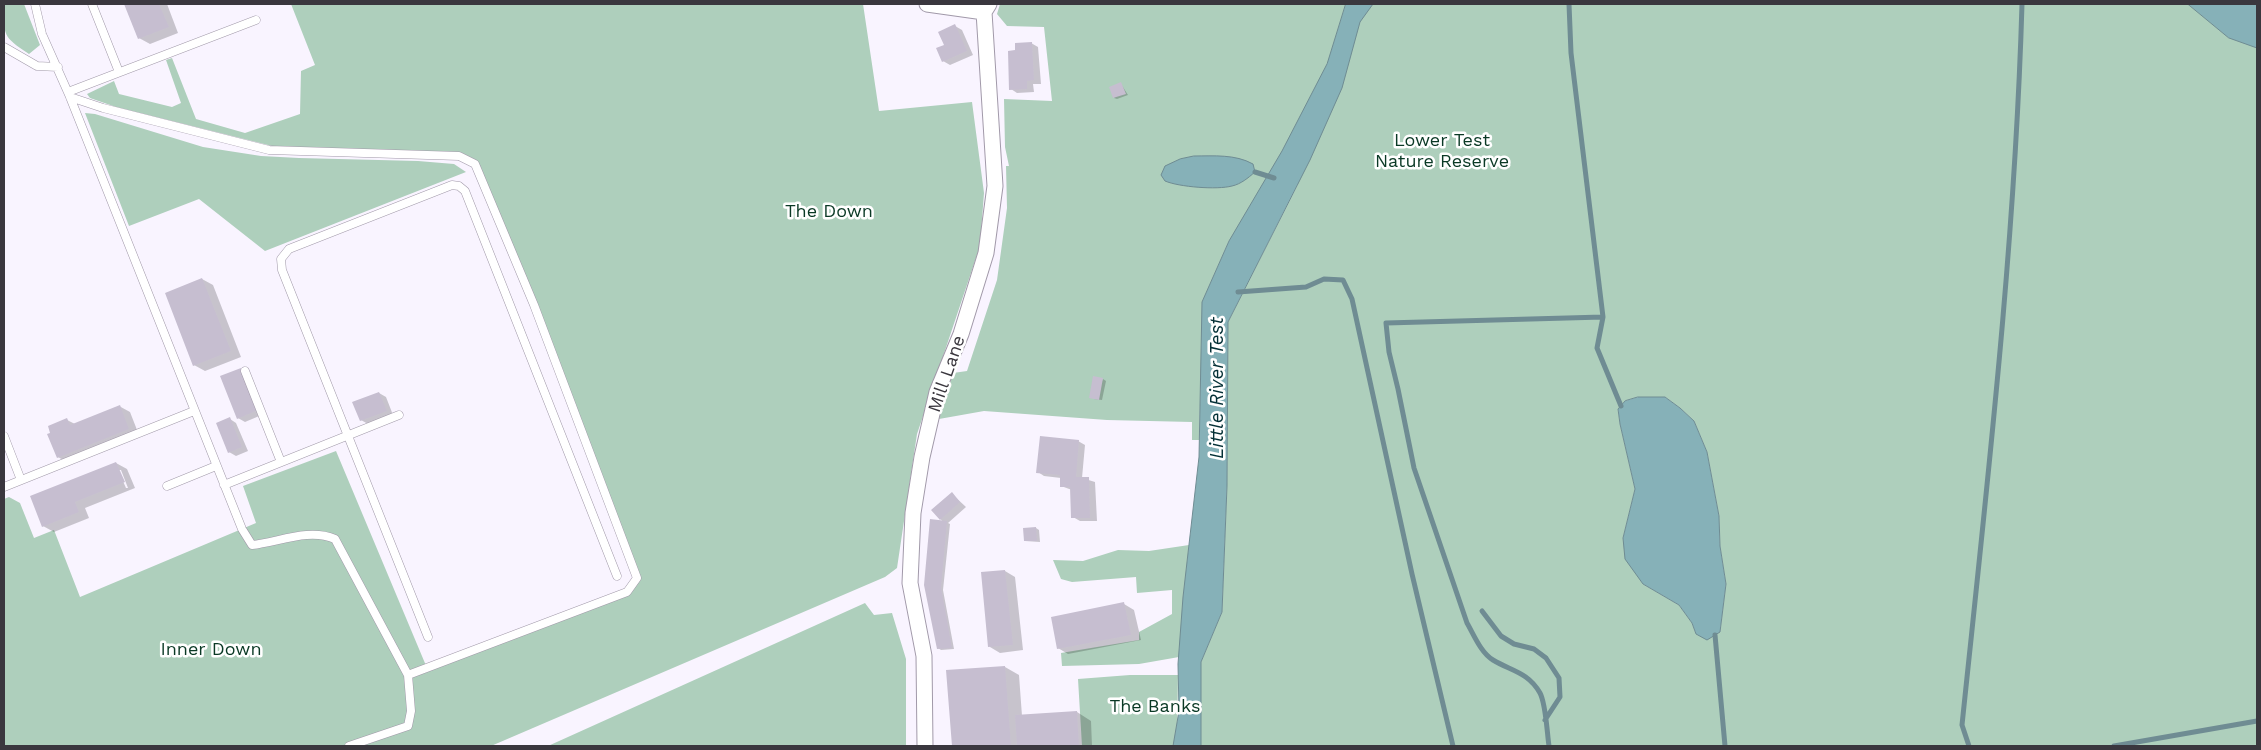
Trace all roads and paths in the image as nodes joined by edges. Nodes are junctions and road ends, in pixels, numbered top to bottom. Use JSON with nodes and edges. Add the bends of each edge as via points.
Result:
{"nodes":[{"id":1,"x":35,"y":4,"type":"edge"},
{"id":2,"x":92,"y":4,"type":"edge"},
{"id":3,"x":927,"y":4,"type":"edge"},
{"id":4,"x":987,"y":8,"type":"edge"},
{"id":5,"x":256,"y":20,"type":"dead end"},
{"id":6,"x":4,"y":47,"type":"edge"},
{"id":7,"x":58,"y":67,"type":"junction"},
{"id":8,"x":119,"y":72,"type":"junction"},
{"id":9,"x":69,"y":94,"type":"junction"},
{"id":10,"x":245,"y":371,"type":"dead end"},
{"id":11,"x":194,"y":411,"type":"junction"},
{"id":12,"x":399,"y":416,"type":"dead end"},
{"id":13,"x":4,"y":436,"type":"edge"},
{"id":14,"x":347,"y":436,"type":"junction"},
{"id":15,"x":282,"y":462,"type":"junction"},
{"id":16,"x":216,"y":466,"type":"junction"},
{"id":17,"x":21,"y":480,"type":"junction"},
{"id":18,"x":224,"y":485,"type":"junction"},
{"id":19,"x":167,"y":486,"type":"dead end"},
{"id":20,"x":4,"y":487,"type":"edge"},
{"id":21,"x":617,"y":576,"type":"dead end"},
{"id":22,"x":428,"y":637,"type":"dead end"},
{"id":23,"x":408,"y":675,"type":"junction"},
{"id":24,"x":349,"y":746,"type":"edge"},
{"id":25,"x":925,"y":746,"type":"edge"}],
"edges":[{"from":1,"to":7,"type":"lane","via":[[42,34]]},
{"from":2,"to":8,"type":"lane"},
{"from":3,"to":4,"type":"street"},
{"from":4,"to":25,"type":"street","name":"Mill Lane","via":[[995,186],[989,234],[960,334],[937,392],[913,514],[910,583],[924,656]]},
{"from":5,"to":8,"type":"lane"},
{"from":6,"to":7,"type":"lane","via":[[37,66]]},
{"from":7,"to":9,"type":"lane"},
{"from":8,"to":9,"type":"lane"},
{"from":9,"to":11,"type":"lane"},
{"from":9,"to":23,"type":"lane","via":[[102,108],[269,150],[459,156],[475,164],[534,306],[637,578],[627,592]]},
{"from":10,"to":15,"type":"lane"},
{"from":11,"to":16,"type":"lane"},
{"from":11,"to":17,"type":"lane"},
{"from":12,"to":14,"type":"lane"},
{"from":13,"to":17,"type":"lane"},
{"from":14,"to":15,"type":"lane"},
{"from":14,"to":21,"type":"lane","via":[[282,270],[281,259],[288,250],[452,185],[459,186],[465,191]]},
{"from":14,"to":22,"type":"lane"},
{"from":15,"to":18,"type":"lane"},
{"from":16,"to":18,"type":"lane"},
{"from":16,"to":19,"type":"lane"},
{"from":17,"to":20,"type":"lane"},
{"from":18,"to":23,"type":"lane","via":[[252,545],[286,537],[324,534],[335,539]]},
{"from":23,"to":24,"type":"lane","via":[[411,712],[408,726]]}]}
